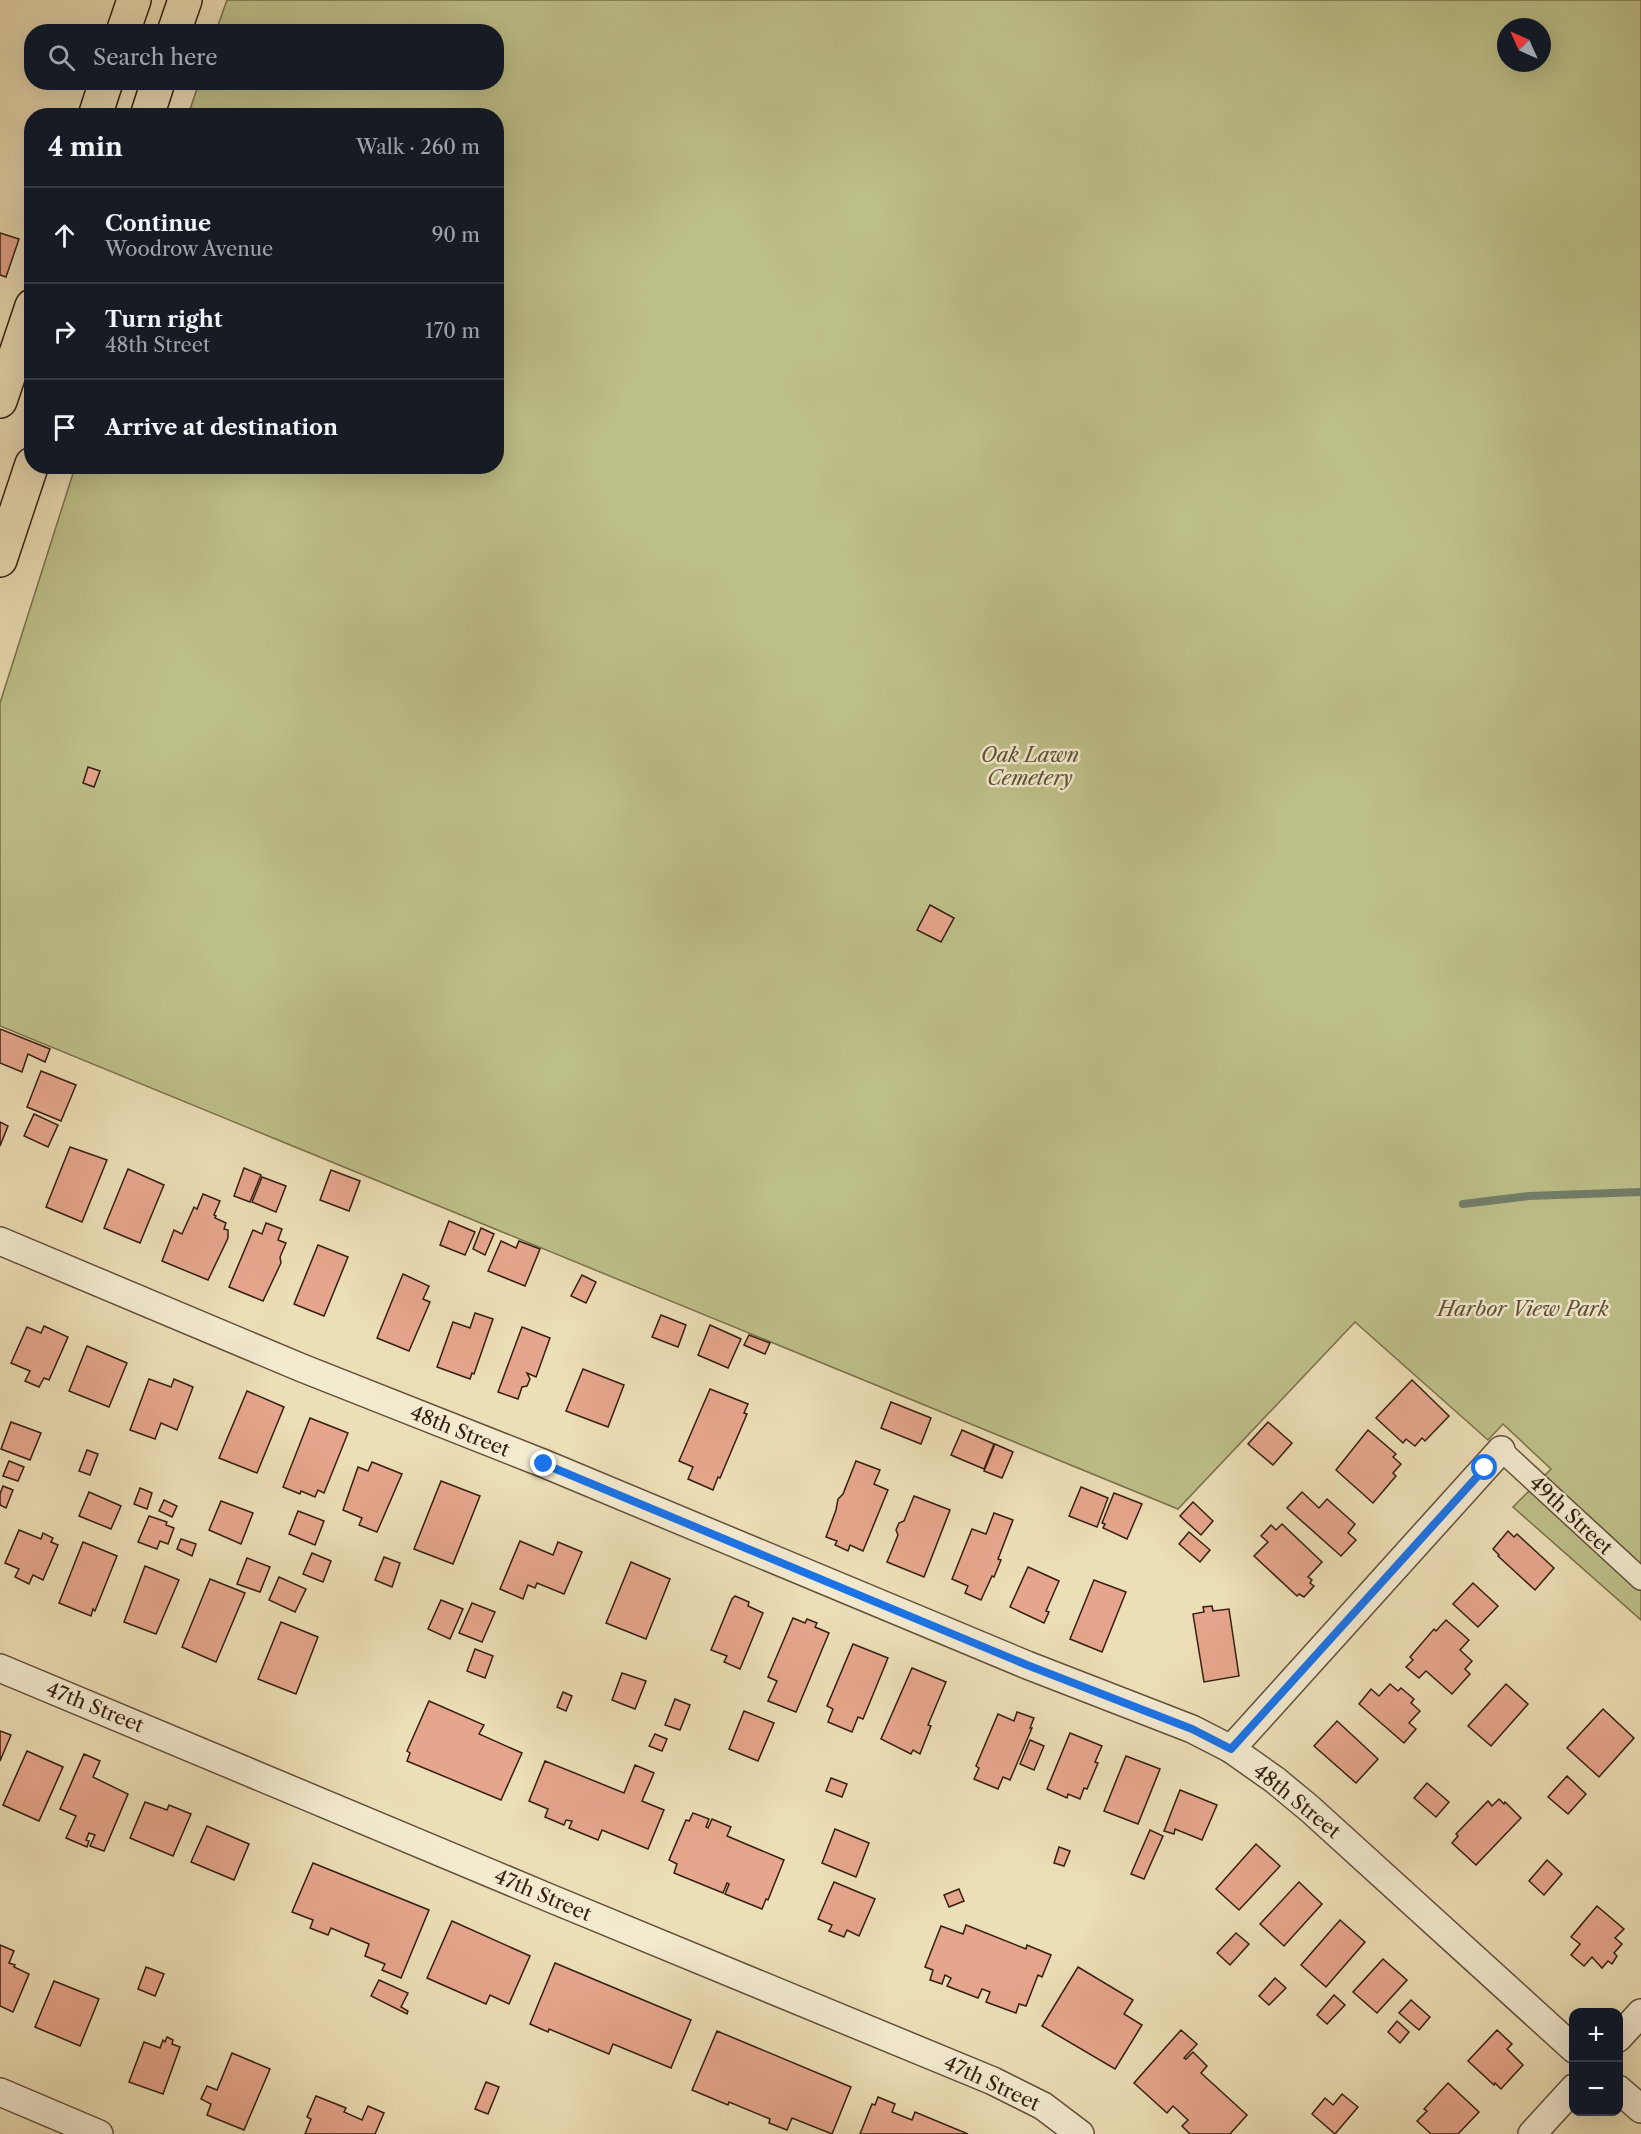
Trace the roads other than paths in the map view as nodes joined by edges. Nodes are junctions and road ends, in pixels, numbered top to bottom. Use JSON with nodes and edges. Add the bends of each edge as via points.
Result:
{"nodes":[{"id":1,"x":134,"y":0,"type":"edge"},
{"id":2,"x":185,"y":0,"type":"edge"},
{"id":3,"x":126,"y":24,"type":"edge"},
{"id":4,"x":177,"y":24,"type":"edge"},
{"id":5,"x":103,"y":90,"type":"edge"},
{"id":6,"x":155,"y":90,"type":"edge"},
{"id":7,"x":98,"y":108,"type":"edge"},
{"id":8,"x":150,"y":108,"type":"edge"},
{"id":9,"x":24,"y":330,"type":"edge"},
{"id":10,"x":0,"y":401,"type":"edge"},
{"id":11,"x":29,"y":474,"type":"edge"},
{"id":12,"x":0,"y":560,"type":"edge"},
{"id":13,"x":0,"y":1241,"type":"edge"},
{"id":14,"x":1501,"y":1450,"type":"joint"},
{"id":15,"x":1641,"y":1579,"type":"edge"},
{"id":16,"x":0,"y":1668,"type":"edge"},
{"id":17,"x":1231,"y":1749,"type":"junction"},
{"id":18,"x":1641,"y":2013,"type":"edge"},
{"id":19,"x":1623,"y":2033,"type":"edge"},
{"id":20,"x":1569,"y":2044,"type":"edge"},
{"id":21,"x":0,"y":2092,"type":"edge"},
{"id":22,"x":1569,"y":2093,"type":"edge"},
{"id":23,"x":1623,"y":2093,"type":"edge"},
{"id":24,"x":1641,"y":2109,"type":"edge"},
{"id":25,"x":99,"y":2134,"type":"edge"},
{"id":26,"x":1080,"y":2134,"type":"edge"},
{"id":27,"x":1532,"y":2134,"type":"edge"}],
"edges":[{"from":1,"to":3,"type":"main road"},
{"from":2,"to":4,"type":"main road"},
{"from":5,"to":7,"type":"main road"},
{"from":6,"to":8,"type":"main road"},
{"from":9,"to":10,"type":"main road"},
{"from":11,"to":12,"type":"main road"},
{"from":13,"to":17,"type":"street","name":"48th Street","via":[[1027,1665],[1192,1729]]},
{"from":14,"to":15,"type":"street","name":"49th Street"},
{"from":14,"to":17,"type":"street"},
{"from":16,"to":26,"type":"street","name":"47th Street","via":[[973,2072],[1043,2106]]},
{"from":17,"to":20,"type":"street","name":"48th Street","via":[[1310,1809]]},
{"from":18,"to":19,"type":"street"},
{"from":21,"to":25,"type":"street"},
{"from":22,"to":27,"type":"street"},
{"from":23,"to":24,"type":"street"}]}
